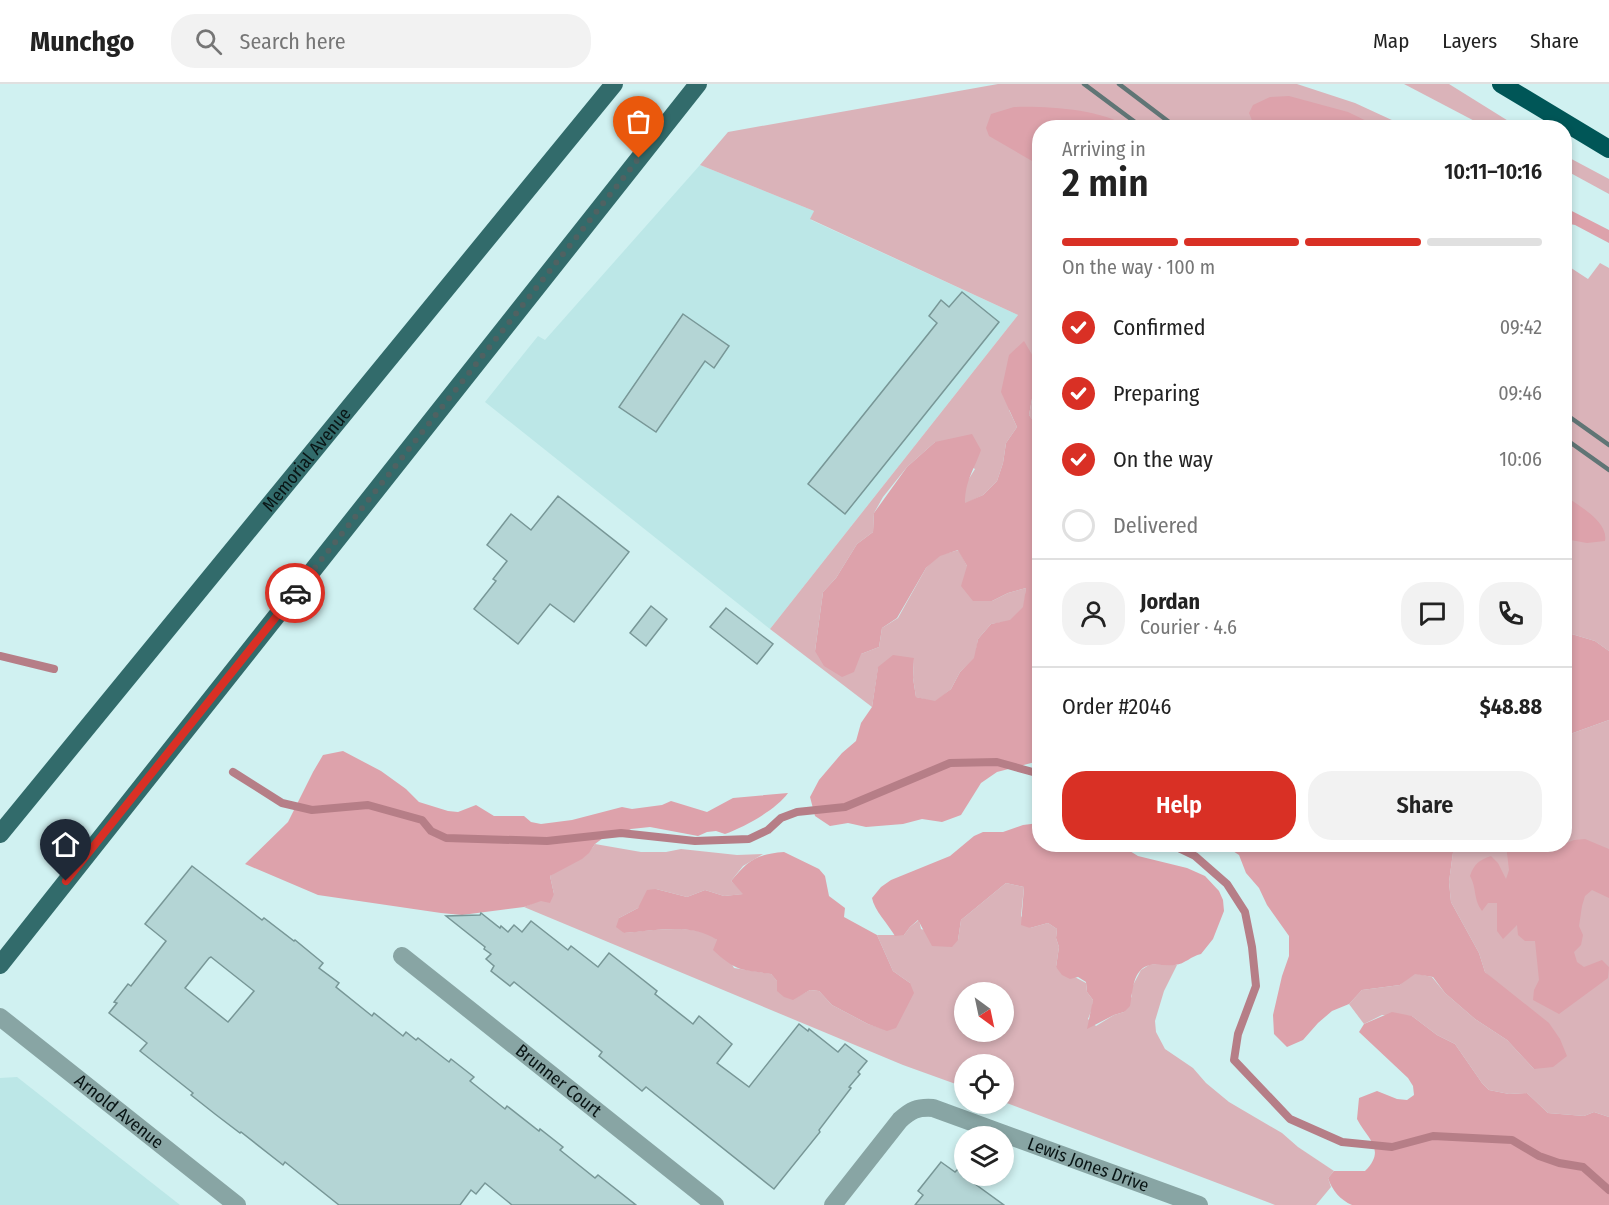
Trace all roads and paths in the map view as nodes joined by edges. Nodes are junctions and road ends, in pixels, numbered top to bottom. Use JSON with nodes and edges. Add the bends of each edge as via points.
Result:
{"nodes":[{"id":1,"x":614,"y":84,"type":"edge"},
{"id":2,"x":698,"y":84,"type":"edge"},
{"id":3,"x":1501,"y":84,"type":"edge"},
{"id":4,"x":1561,"y":120,"type":"edge"},
{"id":5,"x":1572,"y":127,"type":"edge"},
{"id":6,"x":1609,"y":149,"type":"edge"},
{"id":7,"x":0,"y":834,"type":"edge"},
{"id":8,"x":402,"y":956,"type":"dead end"},
{"id":9,"x":0,"y":965,"type":"edge"},
{"id":10,"x":0,"y":1017,"type":"edge"},
{"id":11,"x":237,"y":1205,"type":"edge"},
{"id":12,"x":715,"y":1205,"type":"edge"},
{"id":13,"x":833,"y":1205,"type":"edge"},
{"id":14,"x":1199,"y":1205,"type":"edge"}],
"edges":[{"from":1,"to":7,"type":"main road","name":"Memorial Avenue"},
{"from":2,"to":9,"type":"main road"},
{"from":3,"to":4,"type":"highway"},
{"from":5,"to":6,"type":"highway"},
{"from":8,"to":12,"type":"street","name":"Brunner Court"},
{"from":10,"to":11,"type":"street","name":"Arnold Avenue"},
{"from":13,"to":14,"type":"street","name":"Lewis Jones Drive","via":[[900,1120],[911,1110],[923,1107]]}]}
